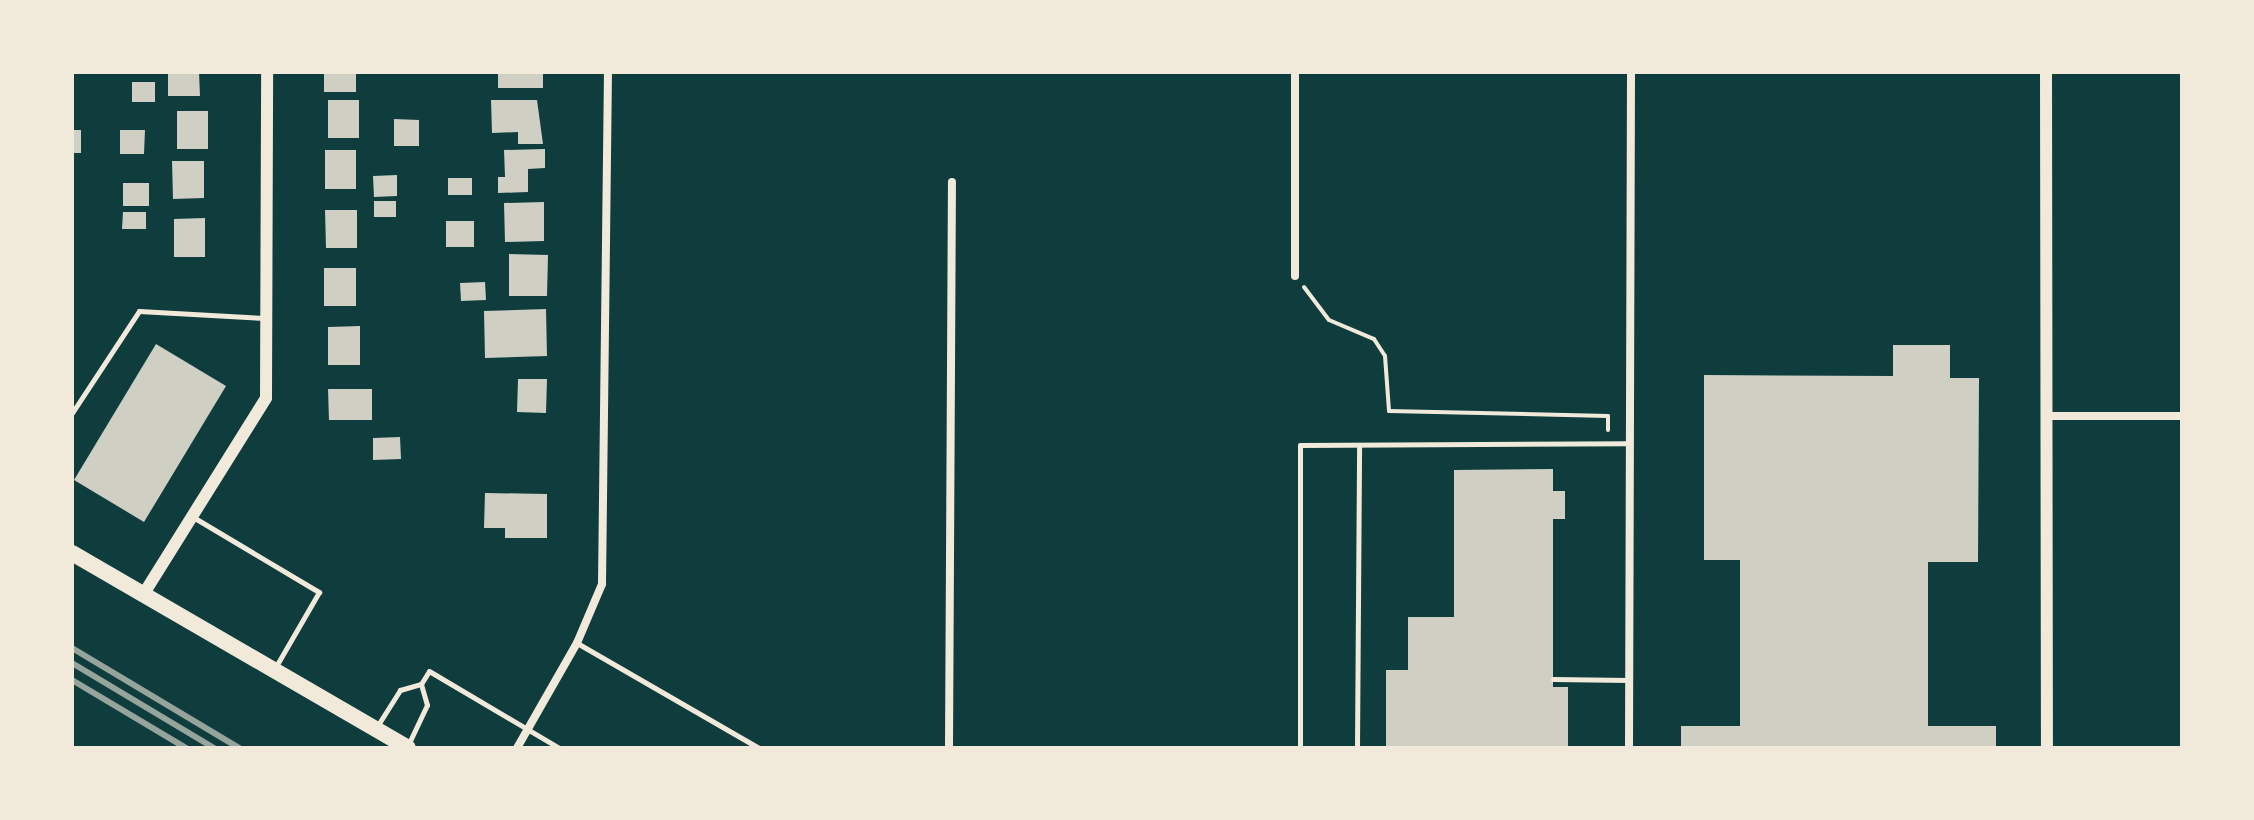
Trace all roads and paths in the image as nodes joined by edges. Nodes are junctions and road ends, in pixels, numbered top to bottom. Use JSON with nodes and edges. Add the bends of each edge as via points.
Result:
{"nodes":[{"id":1,"x":267,"y":72,"type":"edge"},
{"id":2,"x":608,"y":72,"type":"edge"},
{"id":3,"x":1295,"y":72,"type":"edge"},
{"id":4,"x":1631,"y":72,"type":"edge"},
{"id":5,"x":2046,"y":72,"type":"edge"},
{"id":6,"x":952,"y":182,"type":"dead end"},
{"id":7,"x":1295,"y":276,"type":"joint"},
{"id":8,"x":266,"y":318,"type":"junction"},
{"id":9,"x":72,"y":413,"type":"edge"},
{"id":10,"x":2047,"y":416,"type":"junction"},
{"id":11,"x":2182,"y":416,"type":"edge"},
{"id":12,"x":1608,"y":443,"type":"junction"},
{"id":13,"x":1629,"y":443,"type":"junction"},
{"id":14,"x":1359,"y":445,"type":"junction"},
{"id":15,"x":192,"y":517,"type":"junction"},
{"id":16,"x":72,"y":553,"type":"edge"},
{"id":17,"x":143,"y":595,"type":"junction"},
{"id":18,"x":577,"y":643,"type":"junction"},
{"id":19,"x":274,"y":671,"type":"junction"},
{"id":20,"x":1553,"y":679,"type":"dead end"},
{"id":21,"x":1629,"y":680,"type":"junction"},
{"id":22,"x":421,"y":684,"type":"junction"},
{"id":23,"x":376,"y":729,"type":"junction"},
{"id":24,"x":528,"y":729,"type":"junction"},
{"id":25,"x":408,"y":748,"type":"edge"},
{"id":26,"x":517,"y":748,"type":"edge"},
{"id":27,"x":559,"y":748,"type":"edge"},
{"id":28,"x":759,"y":748,"type":"edge"},
{"id":29,"x":949,"y":748,"type":"edge"},
{"id":30,"x":1300,"y":748,"type":"edge"},
{"id":31,"x":1357,"y":748,"type":"edge"},
{"id":32,"x":1629,"y":748,"type":"edge"},
{"id":33,"x":2047,"y":748,"type":"edge"}],
"edges":[{"from":1,"to":8,"type":"street"},
{"from":2,"to":18,"type":"street","via":[[602,584]]},
{"from":3,"to":7,"type":"street"},
{"from":4,"to":13,"type":"street"},
{"from":5,"to":10,"type":"street"},
{"from":6,"to":29,"type":"street"},
{"from":7,"to":12,"type":"path","via":[[1329,320],[1374,339],[1390,376],[1389,411],[1608,416]]},
{"from":8,"to":9,"type":"lane","via":[[139,311]]},
{"from":8,"to":15,"type":"street","via":[[266,398]]},
{"from":10,"to":11,"type":"street"},
{"from":10,"to":33,"type":"street"},
{"from":12,"to":13,"type":"lane"},
{"from":12,"to":14,"type":"lane"},
{"from":13,"to":21,"type":"street"},
{"from":14,"to":30,"type":"lane","via":[[1300,445]]},
{"from":14,"to":31,"type":"lane"},
{"from":15,"to":17,"type":"street"},
{"from":15,"to":19,"type":"lane","via":[[319,592]]},
{"from":16,"to":17,"type":"main road"},
{"from":17,"to":19,"type":"main road"},
{"from":18,"to":24,"type":"street"},
{"from":18,"to":28,"type":"lane"},
{"from":19,"to":23,"type":"main road"},
{"from":20,"to":21,"type":"lane"},
{"from":21,"to":32,"type":"street"},
{"from":22,"to":23,"type":"lane","via":[[400,690]]},
{"from":22,"to":24,"type":"lane","via":[[429,671]]},
{"from":22,"to":25,"type":"lane","via":[[427,705]]},
{"from":23,"to":25,"type":"main road"},
{"from":24,"to":26,"type":"street"},
{"from":24,"to":27,"type":"lane"}]}
